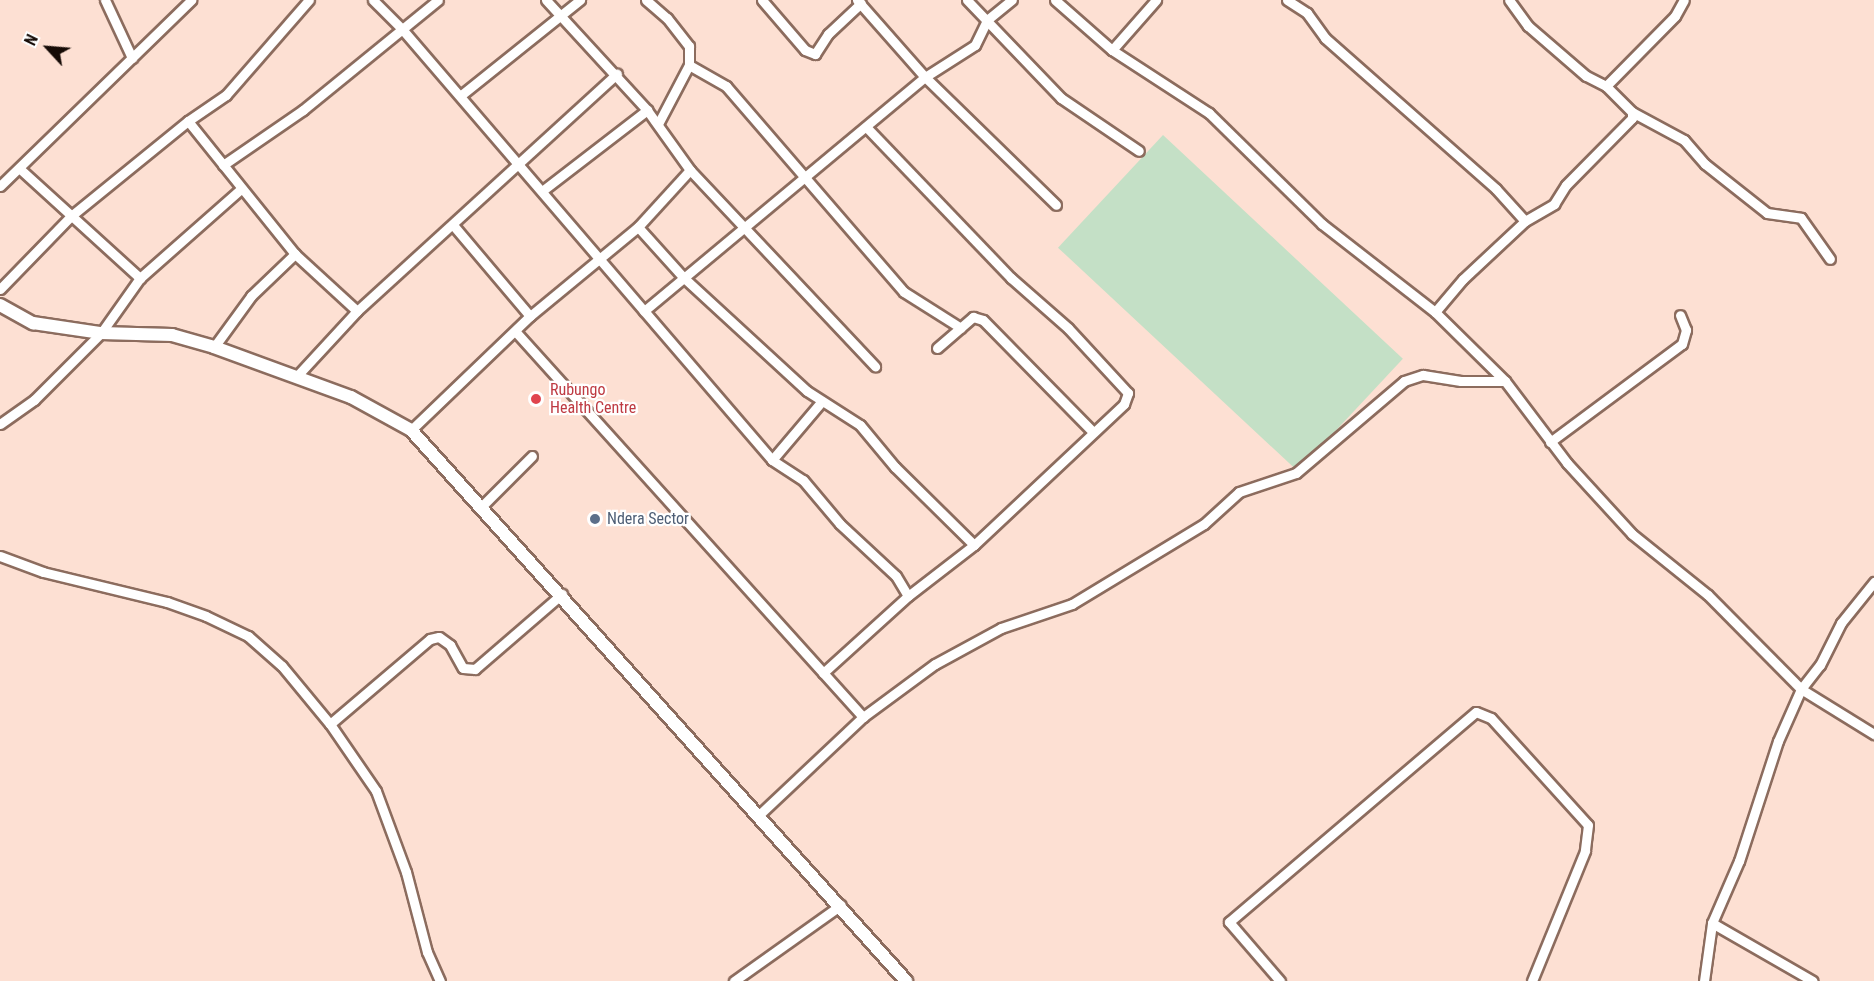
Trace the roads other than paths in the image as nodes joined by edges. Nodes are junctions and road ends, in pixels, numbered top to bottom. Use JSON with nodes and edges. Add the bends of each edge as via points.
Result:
{"nodes":[{"id":1,"x":105,"y":0,"type":"edge"},
{"id":2,"x":309,"y":0,"type":"edge"},
{"id":3,"x":372,"y":0,"type":"edge"},
{"id":4,"x":438,"y":0,"type":"edge"},
{"id":5,"x":546,"y":0,"type":"edge"},
{"id":6,"x":580,"y":0,"type":"edge"},
{"id":7,"x":646,"y":0,"type":"edge"},
{"id":8,"x":762,"y":0,"type":"edge"},
{"id":9,"x":967,"y":0,"type":"edge"},
{"id":10,"x":1012,"y":0,"type":"edge"},
{"id":11,"x":1055,"y":0,"type":"edge"},
{"id":12,"x":1155,"y":0,"type":"edge"},
{"id":13,"x":1287,"y":0,"type":"edge"},
{"id":14,"x":1509,"y":0,"type":"edge"},
{"id":15,"x":1684,"y":0,"type":"edge"},
{"id":16,"x":188,"y":1,"type":"edge"},
{"id":17,"x":859,"y":2,"type":"edge"},
{"id":18,"x":562,"y":17,"type":"junction"},
{"id":19,"x":987,"y":20,"type":"junction"},
{"id":20,"x":402,"y":29,"type":"junction"},
{"id":21,"x":1112,"y":50,"type":"junction"},
{"id":22,"x":132,"y":58,"type":"junction"},
{"id":23,"x":689,"y":65,"type":"junction"},
{"id":24,"x":617,"y":74,"type":"junction"},
{"id":25,"x":925,"y":77,"type":"junction"},
{"id":26,"x":1606,"y":86,"type":"junction"},
{"id":27,"x":460,"y":96,"type":"junction"},
{"id":28,"x":647,"y":110,"type":"junction"},
{"id":29,"x":1632,"y":112,"type":"junction"},
{"id":30,"x":188,"y":121,"type":"junction"},
{"id":31,"x":658,"y":124,"type":"junction"},
{"id":32,"x":866,"y":127,"type":"junction"},
{"id":33,"x":1139,"y":151,"type":"dead end"},
{"id":34,"x":518,"y":164,"type":"junction"},
{"id":35,"x":223,"y":165,"type":"junction"},
{"id":36,"x":19,"y":168,"type":"junction"},
{"id":37,"x":690,"y":170,"type":"junction"},
{"id":38,"x":806,"y":176,"type":"junction"},
{"id":39,"x":0,"y":186,"type":"edge"},
{"id":40,"x":241,"y":189,"type":"junction"},
{"id":41,"x":542,"y":191,"type":"junction"},
{"id":42,"x":1056,"y":205,"type":"dead end"},
{"id":43,"x":71,"y":216,"type":"junction"},
{"id":44,"x":1525,"y":221,"type":"junction"},
{"id":45,"x":453,"y":225,"type":"junction"},
{"id":46,"x":638,"y":227,"type":"junction"},
{"id":47,"x":744,"y":227,"type":"junction"},
{"id":48,"x":295,"y":254,"type":"junction"},
{"id":49,"x":600,"y":259,"type":"junction"},
{"id":50,"x":1830,"y":259,"type":"dead end"},
{"id":51,"x":683,"y":277,"type":"junction"},
{"id":52,"x":140,"y":278,"type":"junction"},
{"id":53,"x":0,"y":289,"type":"edge"},
{"id":54,"x":0,"y":305,"type":"edge"},
{"id":55,"x":357,"y":311,"type":"junction"},
{"id":56,"x":644,"y":311,"type":"junction"},
{"id":57,"x":1434,"y":312,"type":"junction"},
{"id":58,"x":1680,"y":315,"type":"dead end"},
{"id":59,"x":530,"y":316,"type":"junction"},
{"id":60,"x":961,"y":328,"type":"junction"},
{"id":61,"x":515,"y":331,"type":"junction"},
{"id":62,"x":101,"y":333,"type":"junction"},
{"id":63,"x":214,"y":347,"type":"junction"},
{"id":64,"x":937,"y":348,"type":"dead end"},
{"id":65,"x":875,"y":366,"type":"dead end"},
{"id":66,"x":296,"y":377,"type":"junction"},
{"id":67,"x":1505,"y":381,"type":"junction"},
{"id":68,"x":822,"y":401,"type":"junction"},
{"id":69,"x":0,"y":424,"type":"edge"},
{"id":70,"x":411,"y":430,"type":"junction"},
{"id":71,"x":1093,"y":432,"type":"junction"},
{"id":72,"x":1550,"y":442,"type":"junction"},
{"id":73,"x":532,"y":456,"type":"dead end"},
{"id":74,"x":772,"y":460,"type":"junction"},
{"id":75,"x":481,"y":507,"type":"junction"},
{"id":76,"x":974,"y":545,"type":"junction"},
{"id":77,"x":0,"y":555,"type":"edge"},
{"id":78,"x":1874,"y":582,"type":"edge"},
{"id":79,"x":562,"y":594,"type":"junction"},
{"id":80,"x":908,"y":596,"type":"junction"},
{"id":81,"x":823,"y":673,"type":"junction"},
{"id":82,"x":1801,"y":688,"type":"junction"},
{"id":83,"x":863,"y":717,"type":"junction"},
{"id":84,"x":330,"y":724,"type":"junction"},
{"id":85,"x":1874,"y":734,"type":"edge"},
{"id":86,"x":759,"y":815,"type":"junction"},
{"id":87,"x":841,"y":905,"type":"junction"},
{"id":88,"x":1712,"y":922,"type":"junction"},
{"id":89,"x":440,"y":981,"type":"edge"},
{"id":90,"x":734,"y":981,"type":"edge"},
{"id":91,"x":906,"y":981,"type":"edge"},
{"id":92,"x":1280,"y":981,"type":"edge"},
{"id":93,"x":1532,"y":981,"type":"edge"},
{"id":94,"x":1704,"y":981,"type":"edge"},
{"id":95,"x":1813,"y":981,"type":"edge"}],
"edges":[{"from":1,"to":22,"type":"street"},
{"from":2,"to":30,"type":"street","via":[[241,81]]},
{"from":3,"to":20,"type":"street"},
{"from":4,"to":20,"type":"street"},
{"from":5,"to":18,"type":"street"},
{"from":6,"to":18,"type":"street"},
{"from":7,"to":23,"type":"street","via":[[667,18],[689,46]]},
{"from":8,"to":17,"type":"street","via":[[805,50],[815,54]]},
{"from":9,"to":19,"type":"street"},
{"from":10,"to":19,"type":"street"},
{"from":11,"to":21,"type":"street"},
{"from":12,"to":21,"type":"street"},
{"from":13,"to":44,"type":"street","via":[[1307,14],[1325,38],[1496,189]]},
{"from":14,"to":26,"type":"street","via":[[1528,26],[1562,57]]},
{"from":15,"to":26,"type":"street","via":[[1675,16]]},
{"from":16,"to":22,"type":"street"},
{"from":17,"to":25,"type":"street"},
{"from":18,"to":24,"type":"street"},
{"from":18,"to":27,"type":"street","via":[[501,60]]},
{"from":19,"to":25,"type":"street","via":[[975,45]]},
{"from":19,"to":33,"type":"street","via":[[1061,98]]},
{"from":20,"to":27,"type":"street"},
{"from":20,"to":35,"type":"street","via":[[303,110]]},
{"from":21,"to":57,"type":"street","via":[[1209,113],[1322,224]]},
{"from":22,"to":36,"type":"street"},
{"from":23,"to":31,"type":"street"},
{"from":23,"to":38,"type":"street","via":[[726,86]]},
{"from":24,"to":28,"type":"street"},
{"from":24,"to":34,"type":"street"},
{"from":25,"to":32,"type":"street"},
{"from":25,"to":42,"type":"street"},
{"from":26,"to":29,"type":"street"},
{"from":27,"to":34,"type":"street"},
{"from":28,"to":31,"type":"street"},
{"from":28,"to":41,"type":"street"},
{"from":29,"to":44,"type":"street","via":[[1629,123],[1566,185],[1554,204]]},
{"from":29,"to":50,"type":"street","via":[[1684,140],[1705,164],[1767,213],[1801,218]]},
{"from":30,"to":35,"type":"street"},
{"from":30,"to":43,"type":"street"},
{"from":31,"to":37,"type":"street"},
{"from":32,"to":38,"type":"street"},
{"from":32,"to":71,"type":"street","via":[[1128,393],[1124,404]]},
{"from":34,"to":41,"type":"street"},
{"from":34,"to":45,"type":"street"},
{"from":35,"to":40,"type":"street"},
{"from":36,"to":39,"type":"street"},
{"from":36,"to":43,"type":"street"},
{"from":37,"to":46,"type":"street"},
{"from":37,"to":47,"type":"street"},
{"from":38,"to":47,"type":"street"},
{"from":38,"to":60,"type":"street","via":[[904,292]]},
{"from":40,"to":48,"type":"street"},
{"from":40,"to":52,"type":"street"},
{"from":41,"to":49,"type":"street"},
{"from":43,"to":52,"type":"street"},
{"from":43,"to":53,"type":"street"},
{"from":44,"to":57,"type":"street","via":[[1462,279]]},
{"from":45,"to":55,"type":"street"},
{"from":45,"to":59,"type":"street"},
{"from":46,"to":49,"type":"street"},
{"from":46,"to":51,"type":"street"},
{"from":47,"to":51,"type":"street"},
{"from":47,"to":65,"type":"street"},
{"from":48,"to":55,"type":"street"},
{"from":48,"to":63,"type":"street","via":[[251,296]]},
{"from":49,"to":56,"type":"street"},
{"from":49,"to":59,"type":"street"},
{"from":51,"to":56,"type":"street"},
{"from":51,"to":68,"type":"street"},
{"from":52,"to":62,"type":"street"},
{"from":54,"to":62,"type":"main road","via":[[25,321]]},
{"from":55,"to":66,"type":"street"},
{"from":56,"to":74,"type":"street"},
{"from":57,"to":67,"type":"street"},
{"from":58,"to":72,"type":"street","via":[[1686,330],[1683,344]]},
{"from":59,"to":61,"type":"street"},
{"from":60,"to":64,"type":"street"},
{"from":60,"to":71,"type":"street","via":[[973,317],[983,320]]},
{"from":61,"to":70,"type":"street"},
{"from":61,"to":81,"type":"street"},
{"from":62,"to":63,"type":"main road","via":[[172,335]]},
{"from":62,"to":69,"type":"street","via":[[34,400]]},
{"from":63,"to":66,"type":"main road"},
{"from":66,"to":70,"type":"main road","via":[[351,396]]},
{"from":67,"to":72,"type":"street"},
{"from":67,"to":83,"type":"street","via":[[1470,382],[1423,375],[1404,381],[1296,473],[1239,492],[1204,524],[1152,559],[1072,604],[991,633],[934,664]]},
{"from":68,"to":74,"type":"street"},
{"from":68,"to":76,"type":"street","via":[[860,425],[895,467]]},
{"from":70,"to":75,"type":"main road"},
{"from":71,"to":76,"type":"street"},
{"from":72,"to":82,"type":"street","via":[[1632,534],[1708,595]]},
{"from":73,"to":75,"type":"street"},
{"from":74,"to":80,"type":"street","via":[[803,480],[840,524],[896,576]]},
{"from":75,"to":79,"type":"main road"},
{"from":76,"to":80,"type":"street"},
{"from":77,"to":84,"type":"street","via":[[43,572],[166,602],[225,624],[248,636],[282,666]]},
{"from":78,"to":82,"type":"street","via":[[1842,623],[1820,664]]},
{"from":79,"to":84,"type":"street","via":[[475,669],[463,668],[450,645],[439,637],[430,639]]},
{"from":79,"to":86,"type":"main road"},
{"from":80,"to":81,"type":"street"},
{"from":81,"to":83,"type":"street"},
{"from":82,"to":85,"type":"street"},
{"from":82,"to":88,"type":"street","via":[[1778,741],[1739,861]]},
{"from":83,"to":86,"type":"street"},
{"from":84,"to":89,"type":"street","via":[[380,801],[406,872],[423,940]]},
{"from":86,"to":87,"type":"main road"},
{"from":87,"to":90,"type":"street"},
{"from":87,"to":91,"type":"main road"},
{"from":88,"to":94,"type":"street"},
{"from":88,"to":95,"type":"street"},
{"from":92,"to":93,"type":"street","via":[[1229,922],[1476,712],[1491,718],[1588,825],[1586,850]]}]}
